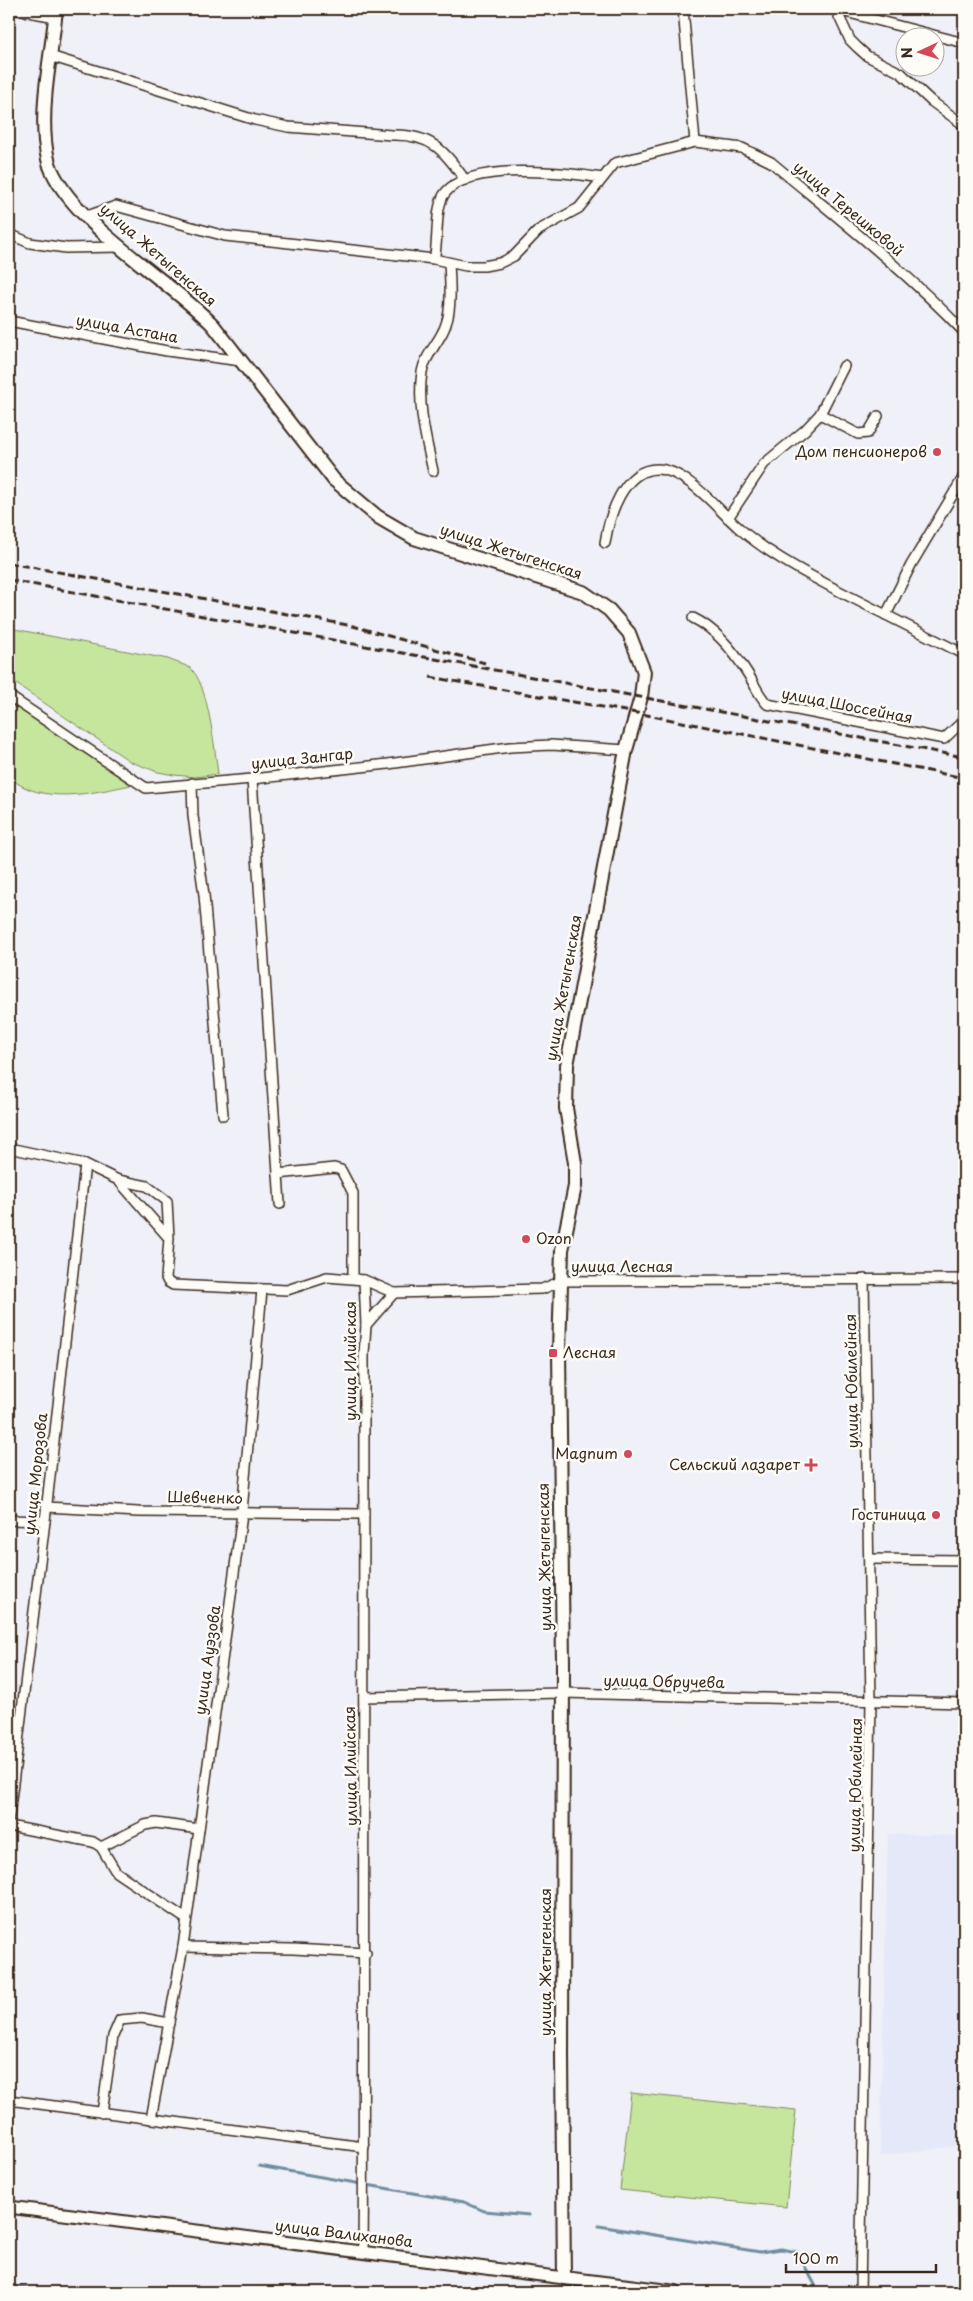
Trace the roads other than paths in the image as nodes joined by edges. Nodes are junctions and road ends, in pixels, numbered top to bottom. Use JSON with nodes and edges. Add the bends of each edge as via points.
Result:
{"nodes":[{"id":1,"x":12,"y":9,"type":"edge"},
{"id":2,"x":683,"y":9,"type":"edge"},
{"id":3,"x":834,"y":9,"type":"edge"},
{"id":4,"x":56,"y":13,"type":"edge"},
{"id":5,"x":964,"y":43,"type":"edge"},
{"id":6,"x":50,"y":56,"type":"junction"},
{"id":7,"x":964,"y":125,"type":"edge"},
{"id":8,"x":696,"y":142,"type":"junction"},
{"id":9,"x":602,"y":178,"type":"junction"},
{"id":10,"x":465,"y":180,"type":"junction"},
{"id":11,"x":87,"y":216,"type":"junction"},
{"id":12,"x":9,"y":234,"type":"edge"},
{"id":13,"x":122,"y":247,"type":"junction"},
{"id":14,"x":434,"y":259,"type":"junction"},
{"id":15,"x":449,"y":263,"type":"junction"},
{"id":16,"x":9,"y":321,"type":"edge"},
{"id":17,"x":964,"y":332,"type":"edge"},
{"id":18,"x":241,"y":361,"type":"junction"},
{"id":19,"x":844,"y":366,"type":"dead end"},
{"id":20,"x":820,"y":414,"type":"junction"},
{"id":21,"x":878,"y":416,"type":"dead end"},
{"id":22,"x":433,"y":471,"type":"dead end"},
{"id":23,"x":964,"y":476,"type":"edge"},
{"id":24,"x":728,"y":518,"type":"junction"},
{"id":25,"x":605,"y":544,"type":"dead end"},
{"id":26,"x":886,"y":616,"type":"junction"},
{"id":27,"x":693,"y":618,"type":"dead end"},
{"id":28,"x":964,"y":654,"type":"edge"},
{"id":29,"x":9,"y":696,"type":"edge"},
{"id":30,"x":964,"y":715,"type":"edge"},
{"id":31,"x":626,"y":750,"type":"junction"},
{"id":32,"x":252,"y":779,"type":"junction"},
{"id":33,"x":192,"y":783,"type":"junction"},
{"id":34,"x":223,"y":1115,"type":"dead end"},
{"id":35,"x":9,"y":1148,"type":"edge"},
{"id":36,"x":85,"y":1164,"type":"junction"},
{"id":37,"x":278,"y":1174,"type":"junction"},
{"id":38,"x":118,"y":1180,"type":"junction"},
{"id":39,"x":280,"y":1204,"type":"dead end"},
{"id":40,"x":169,"y":1238,"type":"junction"},
{"id":41,"x":353,"y":1278,"type":"junction"},
{"id":42,"x":864,"y":1279,"type":"junction"},
{"id":43,"x":964,"y":1279,"type":"edge"},
{"id":44,"x":364,"y":1280,"type":"junction"},
{"id":45,"x":562,"y":1281,"type":"junction"},
{"id":46,"x":262,"y":1290,"type":"junction"},
{"id":47,"x":394,"y":1293,"type":"junction"},
{"id":48,"x":366,"y":1325,"type":"junction"},
{"id":49,"x":46,"y":1507,"type":"junction"},
{"id":50,"x":242,"y":1512,"type":"junction"},
{"id":51,"x":364,"y":1514,"type":"junction"},
{"id":52,"x":9,"y":1520,"type":"edge"},
{"id":53,"x":45,"y":1521,"type":"junction"},
{"id":54,"x":869,"y":1559,"type":"junction"},
{"id":55,"x":964,"y":1560,"type":"edge"},
{"id":56,"x":563,"y":1693,"type":"junction"},
{"id":57,"x":364,"y":1697,"type":"junction"},
{"id":58,"x":871,"y":1701,"type":"junction"},
{"id":59,"x":964,"y":1703,"type":"edge"},
{"id":60,"x":9,"y":1816,"type":"edge"},
{"id":61,"x":9,"y":1826,"type":"edge"},
{"id":62,"x":199,"y":1828,"type":"junction"},
{"id":63,"x":102,"y":1847,"type":"junction"},
{"id":64,"x":186,"y":1919,"type":"junction"},
{"id":65,"x":183,"y":1947,"type":"junction"},
{"id":66,"x":366,"y":1953,"type":"junction"},
{"id":67,"x":169,"y":2023,"type":"junction"},
{"id":68,"x":9,"y":2100,"type":"edge"},
{"id":69,"x":102,"y":2113,"type":"junction"},
{"id":70,"x":151,"y":2119,"type":"junction"},
{"id":71,"x":364,"y":2147,"type":"junction"},
{"id":72,"x":9,"y":2207,"type":"edge"},
{"id":73,"x":362,"y":2252,"type":"junction"},
{"id":74,"x":564,"y":2278,"type":"junction"},
{"id":75,"x":676,"y":2292,"type":"edge"},
{"id":76,"x":860,"y":2292,"type":"edge"}],
"edges":[{"from":1,"to":4,"type":"street"},
{"from":2,"to":8,"type":"street"},
{"from":3,"to":5,"type":"street"},
{"from":3,"to":7,"type":"street","via":[[857,48],[901,74],[930,101]]},
{"from":4,"to":6,"type":"main road","name":"улица Жетыгенская"},
{"from":6,"to":10,"type":"street","via":[[255,120],[288,127],[410,135],[426,139],[441,151]]},
{"from":6,"to":11,"type":"main road","name":"улица Жетыгенская","via":[[44,102],[45,142],[51,170],[66,194]]},
{"from":8,"to":9,"type":"street","via":[[615,163]]},
{"from":8,"to":17,"type":"street","name":"улица Терешковой","via":[[742,148],[771,162],[890,261]]},
{"from":9,"to":10,"type":"street","via":[[564,173],[501,172]]},
{"from":9,"to":15,"type":"street","via":[[578,208],[539,230],[514,256],[484,266]]},
{"from":10,"to":14,"type":"street","via":[[445,193],[439,208],[438,246]]},
{"from":11,"to":13,"type":"main road","name":"улица Жетыгенская"},
{"from":11,"to":14,"type":"street","via":[[116,206],[225,236]]},
{"from":12,"to":13,"type":"street","via":[[30,243],[66,248]]},
{"from":13,"to":18,"type":"main road","name":"улица Жетыгенская","via":[[194,305]]},
{"from":14,"to":15,"type":"street"},
{"from":15,"to":22,"type":"street","via":[[447,324],[424,365],[421,387],[424,430]]},
{"from":16,"to":18,"type":"street","name":"улица Астана","via":[[167,351]]},
{"from":18,"to":31,"type":"main road","name":"улица Жетыгенская","via":[[334,480],[378,516],[414,538],[583,592],[609,610],[629,632],[644,672],[641,697]]},
{"from":19,"to":20,"type":"street"},
{"from":20,"to":21,"type":"street","via":[[858,434],[868,432]]},
{"from":20,"to":24,"type":"street","via":[[764,464]]},
{"from":23,"to":26,"type":"street","via":[[911,565]]},
{"from":24,"to":25,"type":"street","via":[[674,473],[646,470],[633,477],[617,502]]},
{"from":24,"to":26,"type":"street","via":[[756,542],[794,567]]},
{"from":26,"to":28,"type":"street"},
{"from":27,"to":30,"type":"street","name":"улица Шоссейная","via":[[702,622],[730,648],[749,675],[757,694],[767,704],[944,739],[961,723]]},
{"from":29,"to":33,"type":"street","name":"улица Зангар","via":[[146,788]]},
{"from":31,"to":32,"type":"street","name":"улица Зангар","via":[[551,745],[510,747]]},
{"from":31,"to":45,"type":"main road","name":"улица Жетыгенская","via":[[567,1065],[566,1108],[575,1163],[575,1186],[562,1250]]},
{"from":32,"to":33,"type":"street","name":"улица Зангар"},
{"from":32,"to":37,"type":"street"},
{"from":33,"to":34,"type":"street"},
{"from":35,"to":36,"type":"street"},
{"from":36,"to":38,"type":"street"},
{"from":36,"to":49,"type":"street","name":"улица Морозова"},
{"from":37,"to":39,"type":"street"},
{"from":37,"to":41,"type":"street","via":[[341,1170],[353,1193]]},
{"from":38,"to":40,"type":"street"},
{"from":38,"to":40,"type":"street","via":[[148,1186],[167,1202]]},
{"from":40,"to":46,"type":"street","via":[[166,1278],[170,1284]]},
{"from":41,"to":44,"type":"street","name":"улица Лесная"},
{"from":41,"to":46,"type":"street","name":"улица Лесная","via":[[323,1278],[287,1290]]},
{"from":42,"to":43,"type":"street","name":"улица Лесная"},
{"from":42,"to":45,"type":"street","name":"улица Лесная"},
{"from":42,"to":54,"type":"street","name":"улица Юбилейная"},
{"from":44,"to":47,"type":"street","name":"улица Лесная"},
{"from":44,"to":48,"type":"street","name":"улица Илийская"},
{"from":45,"to":47,"type":"street","name":"улица Лесная","via":[[542,1289]]},
{"from":45,"to":56,"type":"main road","name":"улица Жетыгенская","via":[[559,1352]]},
{"from":46,"to":50,"type":"street","name":"улица Ауэзова"},
{"from":47,"to":48,"type":"street"},
{"from":48,"to":51,"type":"street","name":"улица Илийская"},
{"from":49,"to":50,"type":"street","name":"Шевченко","via":[[138,1512]]},
{"from":49,"to":53,"type":"street","name":"улица Морозова"},
{"from":50,"to":51,"type":"street","name":"Шевченко"},
{"from":50,"to":62,"type":"street","name":"улица Ауэзова"},
{"from":51,"to":57,"type":"street","name":"улица Илийская"},
{"from":52,"to":53,"type":"street"},
{"from":53,"to":60,"type":"street","name":"улица Морозова"},
{"from":54,"to":55,"type":"street"},
{"from":54,"to":58,"type":"street","name":"улица Юбилейная"},
{"from":56,"to":57,"type":"street","name":"улица Обручева"},
{"from":56,"to":58,"type":"street","name":"улица Обручева"},
{"from":56,"to":74,"type":"main road","name":"улица Жетыгенская"},
{"from":57,"to":66,"type":"street","name":"улица Илийская"},
{"from":58,"to":59,"type":"street","name":"улица Обручева"},
{"from":58,"to":76,"type":"street","name":"улица Юбилейная"},
{"from":61,"to":63,"type":"street","via":[[93,1842]]},
{"from":62,"to":63,"type":"street","via":[[156,1823],[145,1825]]},
{"from":62,"to":64,"type":"street","name":"улица Ауэзова"},
{"from":63,"to":64,"type":"street","via":[[116,1872]]},
{"from":64,"to":65,"type":"street","name":"улица Ауэзова"},
{"from":65,"to":66,"type":"street","via":[[293,1948]]},
{"from":65,"to":67,"type":"street","name":"улица Ауэзова"},
{"from":66,"to":71,"type":"street","name":"улица Илийская"},
{"from":67,"to":69,"type":"street","via":[[142,2018],[120,2020],[112,2036]]},
{"from":67,"to":70,"type":"street","name":"улица Ауэзова"},
{"from":68,"to":69,"type":"street"},
{"from":69,"to":70,"type":"street"},
{"from":70,"to":71,"type":"street"},
{"from":71,"to":73,"type":"street","name":"улица Илийская"},
{"from":72,"to":73,"type":"street","name":"улица Валиханова"},
{"from":73,"to":74,"type":"street","name":"улица Валиханова"},
{"from":74,"to":75,"type":"main road","name":"улица Валиханова"}]}
